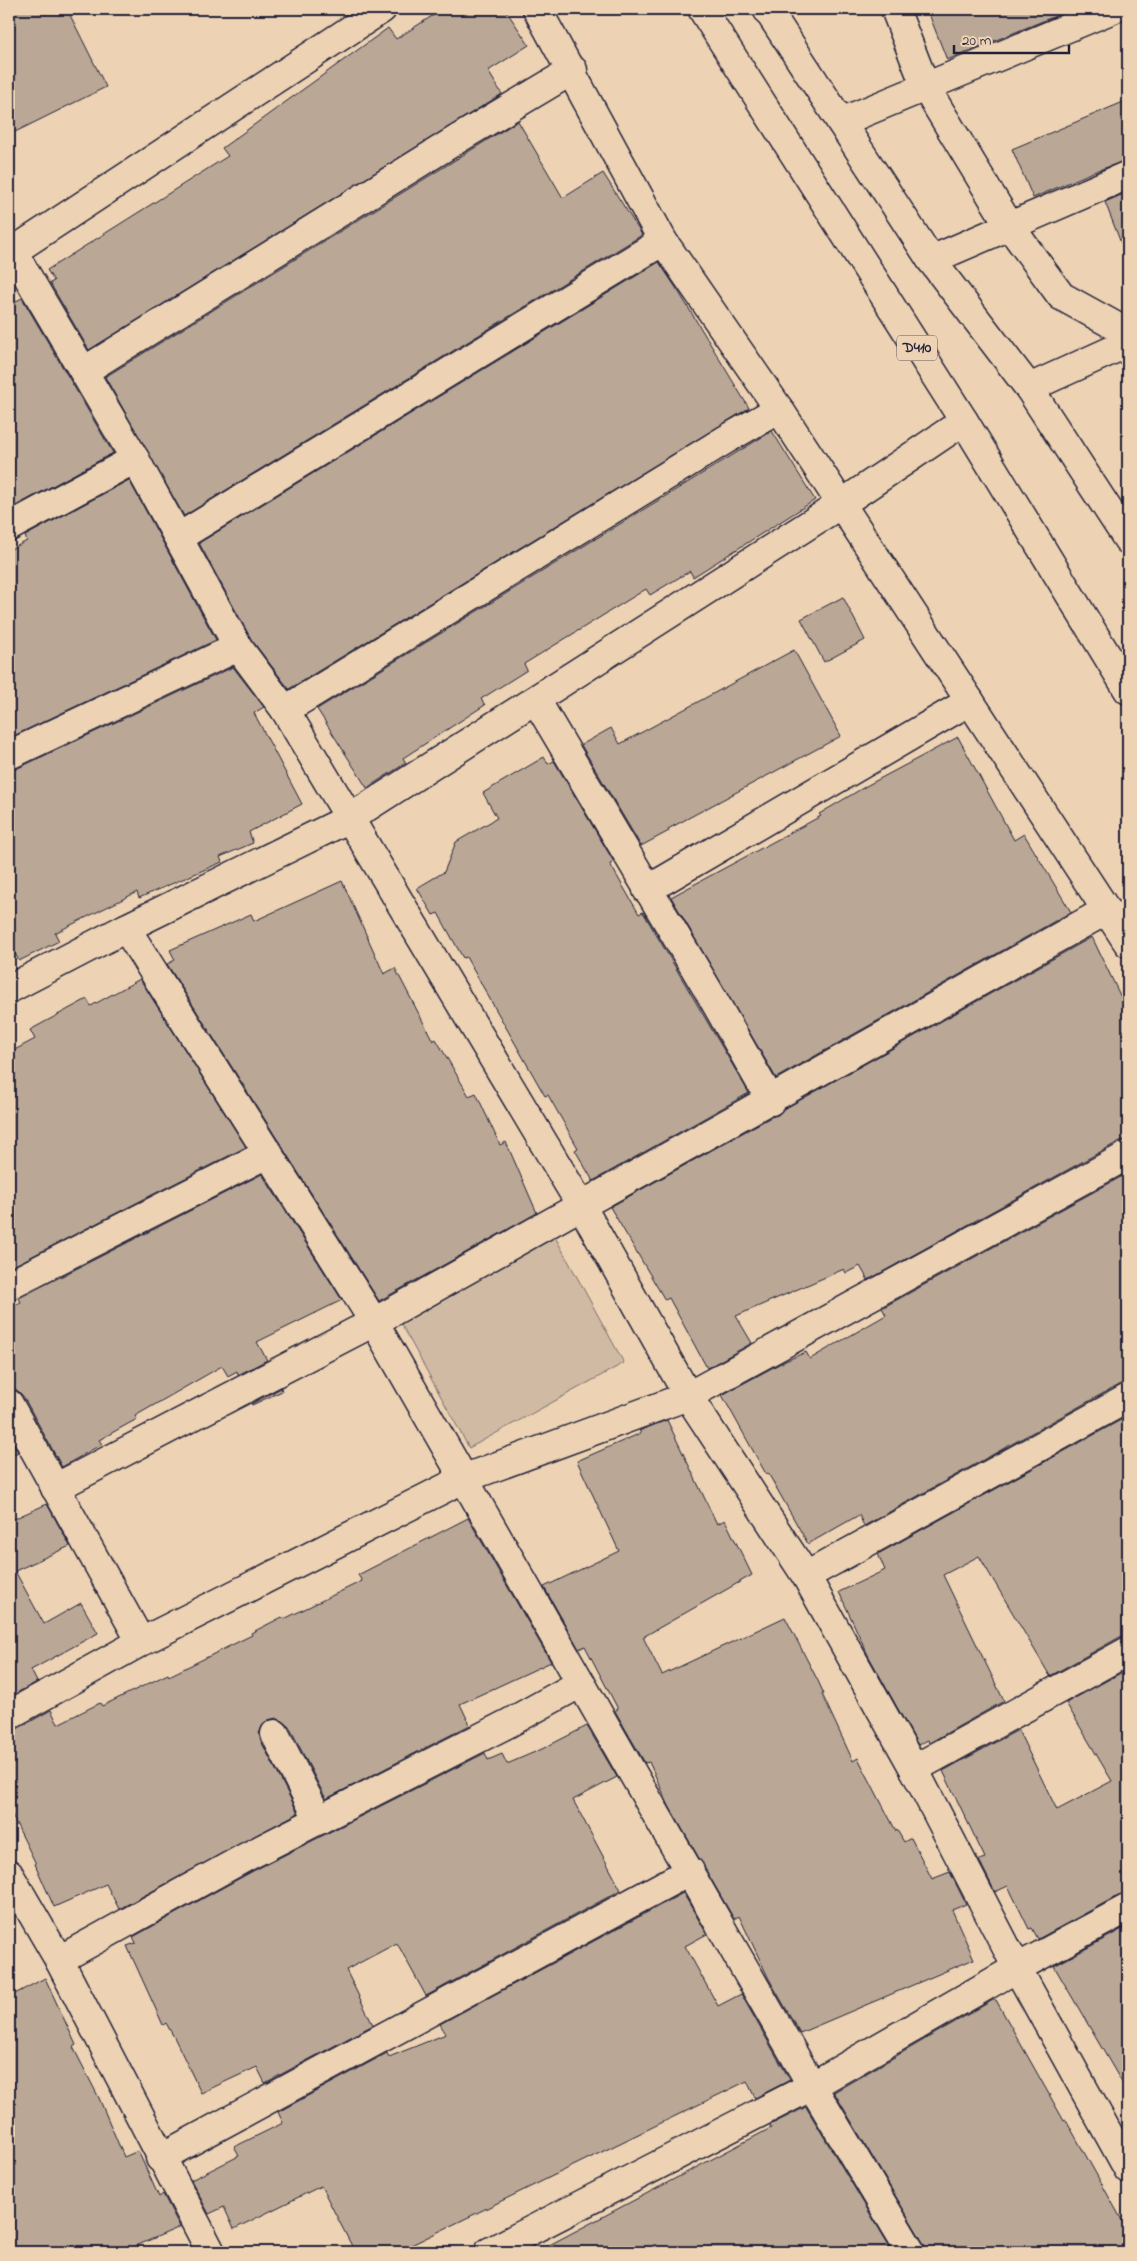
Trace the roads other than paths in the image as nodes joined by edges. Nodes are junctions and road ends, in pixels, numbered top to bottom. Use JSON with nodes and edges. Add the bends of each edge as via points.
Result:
{"nodes":[{"id":1,"x":382,"y":9,"type":"edge"},
{"id":2,"x":538,"y":9,"type":"edge"},
{"id":3,"x":702,"y":9,"type":"edge"},
{"id":4,"x":767,"y":9,"type":"edge"},
{"id":5,"x":895,"y":9,"type":"edge"},
{"id":6,"x":1113,"y":9,"type":"edge"},
{"id":7,"x":572,"y":70,"type":"junction"},
{"id":8,"x":926,"y":88,"type":"junction"},
{"id":9,"x":841,"y":122,"type":"junction"},
{"id":10,"x":1128,"y":175,"type":"edge"},
{"id":11,"x":1009,"y":225,"type":"junction"},
{"id":12,"x":664,"y":241,"type":"junction"},
{"id":13,"x":10,"y":250,"type":"edge"},
{"id":14,"x":931,"y":260,"type":"junction"},
{"id":15,"x":1128,"y":333,"type":"edge"},
{"id":16,"x":1128,"y":343,"type":"edge"},
{"id":17,"x":84,"y":371,"type":"junction"},
{"id":18,"x":1029,"y":388,"type":"junction"},
{"id":19,"x":779,"y":410,"type":"junction"},
{"id":20,"x":964,"y":421,"type":"junction"},
{"id":21,"x":135,"y":459,"type":"junction"},
{"id":22,"x":841,"y":504,"type":"junction"},
{"id":23,"x":9,"y":526,"type":"edge"},
{"id":24,"x":179,"y":538,"type":"junction"},
{"id":25,"x":1128,"y":540,"type":"edge"},
{"id":26,"x":238,"y":647,"type":"junction"},
{"id":27,"x":1128,"y":690,"type":"edge"},
{"id":28,"x":536,"y":700,"type":"junction"},
{"id":29,"x":970,"y":701,"type":"junction"},
{"id":30,"x":285,"y":710,"type":"junction"},
{"id":31,"x":9,"y":755,"type":"edge"},
{"id":32,"x":350,"y":818,"type":"junction"},
{"id":33,"x":647,"y":890,"type":"junction"},
{"id":34,"x":1107,"y":910,"type":"junction"},
{"id":35,"x":126,"y":928,"type":"junction"},
{"id":36,"x":1128,"y":943,"type":"edge"},
{"id":37,"x":9,"y":989,"type":"edge"},
{"id":38,"x":771,"y":1101,"type":"junction"},
{"id":39,"x":269,"y":1153,"type":"junction"},
{"id":40,"x":1128,"y":1155,"type":"edge"},
{"id":41,"x":582,"y":1207,"type":"junction"},
{"id":42,"x":9,"y":1285,"type":"edge"},
{"id":43,"x":374,"y":1322,"type":"junction"},
{"id":44,"x":688,"y":1396,"type":"junction"},
{"id":45,"x":1128,"y":1398,"type":"edge"},
{"id":46,"x":9,"y":1404,"type":"edge"},
{"id":47,"x":465,"y":1478,"type":"junction"},
{"id":48,"x":55,"y":1488,"type":"junction"},
{"id":49,"x":806,"y":1576,"type":"junction"},
{"id":50,"x":141,"y":1642,"type":"junction"},
{"id":51,"x":1128,"y":1651,"type":"edge"},
{"id":52,"x":582,"y":1683,"type":"junction"},
{"id":53,"x":9,"y":1715,"type":"edge"},
{"id":54,"x":274,"y":1734,"type":"dead end"},
{"id":55,"x":914,"y":1769,"type":"junction"},
{"id":56,"x":319,"y":1820,"type":"junction"},
{"id":57,"x":690,"y":1870,"type":"junction"},
{"id":58,"x":9,"y":1874,"type":"edge"},
{"id":59,"x":1128,"y":1908,"type":"edge"},
{"id":60,"x":59,"y":1960,"type":"junction"},
{"id":61,"x":1017,"y":1968,"type":"junction"},
{"id":62,"x":812,"y":2086,"type":"junction"},
{"id":63,"x":160,"y":2158,"type":"junction"},
{"id":64,"x":1127,"y":2163,"type":"edge"},
{"id":65,"x":211,"y":2252,"type":"edge"},
{"id":66,"x":489,"y":2252,"type":"edge"},
{"id":67,"x":911,"y":2252,"type":"edge"}],
"edges":[{"from":1,"to":13,"type":"main road"},
{"from":2,"to":7,"type":"main road"},
{"from":3,"to":20,"type":"main road","number":"D410"},
{"from":4,"to":9,"type":"main road"},
{"from":5,"to":8,"type":"main road"},
{"from":6,"to":8,"type":"main road"},
{"from":7,"to":12,"type":"main road"},
{"from":7,"to":17,"type":"main road"},
{"from":8,"to":9,"type":"main road"},
{"from":8,"to":11,"type":"main road"},
{"from":9,"to":14,"type":"main road"},
{"from":10,"to":11,"type":"main road"},
{"from":11,"to":14,"type":"main road"},
{"from":11,"to":15,"type":"main road","via":[[1061,296]]},
{"from":12,"to":19,"type":"main road"},
{"from":12,"to":24,"type":"main road"},
{"from":13,"to":17,"type":"main road"},
{"from":14,"to":18,"type":"main road"},
{"from":16,"to":18,"type":"main road"},
{"from":17,"to":21,"type":"main road"},
{"from":18,"to":25,"type":"main road"},
{"from":19,"to":22,"type":"main road"},
{"from":19,"to":30,"type":"main road"},
{"from":20,"to":22,"type":"main road"},
{"from":20,"to":27,"type":"main road","number":"D410"},
{"from":21,"to":23,"type":"main road"},
{"from":21,"to":24,"type":"main road"},
{"from":22,"to":28,"type":"main road"},
{"from":22,"to":29,"type":"main road"},
{"from":24,"to":26,"type":"main road"},
{"from":26,"to":30,"type":"main road"},
{"from":26,"to":31,"type":"main road"},
{"from":28,"to":32,"type":"main road"},
{"from":28,"to":33,"type":"main road"},
{"from":29,"to":33,"type":"main road"},
{"from":29,"to":34,"type":"main road"},
{"from":30,"to":32,"type":"main road"},
{"from":32,"to":35,"type":"main road"},
{"from":32,"to":41,"type":"main road"},
{"from":33,"to":38,"type":"main road"},
{"from":34,"to":36,"type":"main road"},
{"from":34,"to":38,"type":"main road"},
{"from":35,"to":37,"type":"main road"},
{"from":35,"to":39,"type":"main road"},
{"from":38,"to":41,"type":"main road"},
{"from":39,"to":42,"type":"main road"},
{"from":39,"to":43,"type":"main road"},
{"from":40,"to":44,"type":"main road"},
{"from":41,"to":43,"type":"main road"},
{"from":41,"to":44,"type":"main road"},
{"from":43,"to":47,"type":"main road"},
{"from":43,"to":48,"type":"main road"},
{"from":44,"to":47,"type":"main road"},
{"from":44,"to":49,"type":"main road"},
{"from":45,"to":49,"type":"main road"},
{"from":46,"to":48,"type":"main road"},
{"from":47,"to":50,"type":"main road"},
{"from":47,"to":52,"type":"main road"},
{"from":48,"to":50,"type":"main road"},
{"from":49,"to":55,"type":"main road"},
{"from":50,"to":53,"type":"main road"},
{"from":51,"to":55,"type":"main road"},
{"from":52,"to":56,"type":"main road"},
{"from":52,"to":57,"type":"main road"},
{"from":54,"to":56,"type":"main road"},
{"from":55,"to":61,"type":"main road"},
{"from":56,"to":60,"type":"main road"},
{"from":57,"to":62,"type":"main road"},
{"from":57,"to":63,"type":"main road"},
{"from":58,"to":60,"type":"main road"},
{"from":59,"to":61,"type":"main road"},
{"from":60,"to":63,"type":"main road"},
{"from":61,"to":62,"type":"main road"},
{"from":61,"to":64,"type":"main road"},
{"from":62,"to":66,"type":"main road"},
{"from":62,"to":67,"type":"main road"},
{"from":63,"to":65,"type":"main road"}]}
